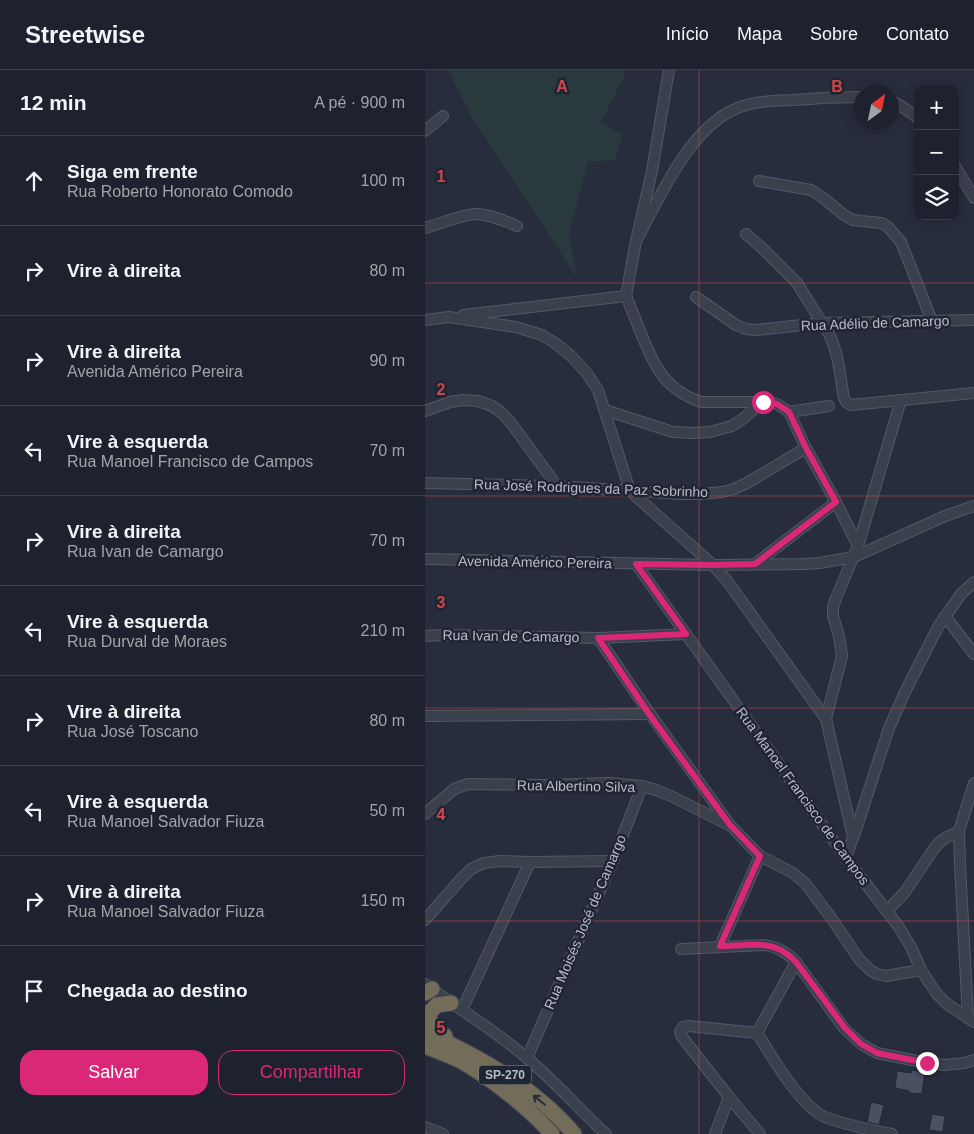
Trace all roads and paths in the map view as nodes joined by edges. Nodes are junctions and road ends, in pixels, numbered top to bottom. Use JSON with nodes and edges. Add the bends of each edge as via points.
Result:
{"nodes":[{"id":1,"x":669,"y":70,"type":"edge"},
{"id":2,"x":854,"y":97,"type":"edge"},
{"id":3,"x":899,"y":105,"type":"edge"},
{"id":4,"x":914,"y":115,"type":"edge"},
{"id":5,"x":443,"y":116,"type":"dead end"},
{"id":6,"x":425,"y":130,"type":"edge"},
{"id":7,"x":959,"y":173,"type":"edge"},
{"id":8,"x":759,"y":181,"type":"dead end"},
{"id":9,"x":974,"y":198,"type":"edge"},
{"id":10,"x":517,"y":226,"type":"dead end"},
{"id":11,"x":425,"y":228,"type":"edge"},
{"id":12,"x":746,"y":234,"type":"dead end"},
{"id":13,"x":636,"y":241,"type":"junction"},
{"id":14,"x":626,"y":296,"type":"junction"},
{"id":15,"x":696,"y":297,"type":"dead end"},
{"id":16,"x":449,"y":317,"type":"junction"},
{"id":17,"x":425,"y":320,"type":"edge"},
{"id":18,"x":974,"y":320,"type":"edge"},
{"id":19,"x":932,"y":321,"type":"junction"},
{"id":20,"x":821,"y":323,"type":"junction"},
{"id":21,"x":974,"y":393,"type":"edge"},
{"id":22,"x":901,"y":400,"type":"junction"},
{"id":23,"x":763,"y":402,"type":"junction"},
{"id":24,"x":829,"y":406,"type":"dead end"},
{"id":25,"x":605,"y":410,"type":"junction"},
{"id":26,"x":425,"y":411,"type":"edge"},
{"id":27,"x":789,"y":412,"type":"junction"},
{"id":28,"x":806,"y":448,"type":"junction"},
{"id":29,"x":425,"y":483,"type":"edge"},
{"id":30,"x":557,"y":486,"type":"junction"},
{"id":31,"x":630,"y":491,"type":"junction"},
{"id":32,"x":836,"y":502,"type":"junction"},
{"id":33,"x":974,"y":506,"type":"edge"},
{"id":34,"x":858,"y":546,"type":"junction"},
{"id":35,"x":854,"y":557,"type":"junction"},
{"id":36,"x":425,"y":559,"type":"edge"},
{"id":37,"x":636,"y":564,"type":"junction"},
{"id":38,"x":755,"y":564,"type":"junction"},
{"id":39,"x":713,"y":565,"type":"junction"},
{"id":40,"x":974,"y":582,"type":"edge"},
{"id":41,"x":945,"y":616,"type":"junction"},
{"id":42,"x":686,"y":634,"type":"junction"},
{"id":43,"x":425,"y":636,"type":"edge"},
{"id":44,"x":598,"y":638,"type":"junction"},
{"id":45,"x":974,"y":654,"type":"edge"},
{"id":46,"x":649,"y":714,"type":"junction"},
{"id":47,"x":425,"y":716,"type":"edge"},
{"id":48,"x":826,"y":719,"type":"junction"},
{"id":49,"x":974,"y":783,"type":"edge"},
{"id":50,"x":642,"y":786,"type":"junction"},
{"id":51,"x":425,"y":814,"type":"edge"},
{"id":52,"x":730,"y":825,"type":"junction"},
{"id":53,"x":959,"y":831,"type":"junction"},
{"id":54,"x":853,"y":837,"type":"junction"},
{"id":55,"x":760,"y":856,"type":"junction"},
{"id":56,"x":846,"y":858,"type":"junction"},
{"id":57,"x":613,"y":860,"type":"junction"},
{"id":58,"x":530,"y":862,"type":"junction"},
{"id":59,"x":887,"y":911,"type":"junction"},
{"id":60,"x":425,"y":920,"type":"edge"},
{"id":61,"x":720,"y":946,"type":"junction"},
{"id":62,"x":681,"y":949,"type":"dead end"},
{"id":63,"x":796,"y":962,"type":"junction"},
{"id":64,"x":921,"y":970,"type":"junction"},
{"id":65,"x":427,"y":989,"type":"edge"},
{"id":66,"x":456,"y":1006,"type":"junction"},
{"id":67,"x":971,"y":1020,"type":"edge"},
{"id":68,"x":425,"y":1032,"type":"edge"},
{"id":69,"x":757,"y":1033,"type":"junction"},
{"id":70,"x":425,"y":1046,"type":"edge"},
{"id":71,"x":462,"y":1049,"type":"junction"},
{"id":72,"x":527,"y":1058,"type":"junction"},
{"id":73,"x":974,"y":1060,"type":"edge"},
{"id":74,"x":729,"y":1097,"type":"junction"},
{"id":75,"x":592,"y":1121,"type":"junction"},
{"id":76,"x":425,"y":1127,"type":"edge"},
{"id":77,"x":443,"y":1134,"type":"edge"},
{"id":78,"x":552,"y":1134,"type":"edge"},
{"id":79,"x":574,"y":1134,"type":"edge"},
{"id":80,"x":601,"y":1134,"type":"edge"},
{"id":81,"x":606,"y":1134,"type":"edge"},
{"id":82,"x":715,"y":1134,"type":"edge"},
{"id":83,"x":760,"y":1134,"type":"edge"},
{"id":84,"x":892,"y":1134,"type":"edge"}],
"edges":[{"from":1,"to":13,"type":"street"},
{"from":2,"to":13,"type":"street","via":[[763,102],[732,110],[694,143]]},
{"from":3,"to":4,"type":"street"},
{"from":5,"to":6,"type":"street"},
{"from":7,"to":9,"type":"street"},
{"from":8,"to":19,"type":"street","via":[[811,190],[853,220],[882,223],[888,227],[901,242]]},
{"from":10,"to":11,"type":"street","via":[[472,214]]},
{"from":12,"to":20,"type":"street","via":[[797,283]]},
{"from":13,"to":14,"type":"street"},
{"from":14,"to":16,"type":"street"},
{"from":14,"to":23,"type":"street","via":[[659,370],[679,391],[701,402]]},
{"from":15,"to":20,"type":"street","name":"Rua Adélio de Camargo","via":[[746,329]]},
{"from":16,"to":17,"type":"street"},
{"from":16,"to":25,"type":"street","via":[[516,327],[542,335],[570,355],[586,372],[598,390]]},
{"from":18,"to":19,"type":"street","name":"Rua Adélio de Camargo"},
{"from":19,"to":20,"type":"street","name":"Rua Adélio de Camargo"},
{"from":20,"to":22,"type":"street","via":[[834,344],[847,403]]},
{"from":21,"to":22,"type":"street"},
{"from":22,"to":34,"type":"street"},
{"from":23,"to":25,"type":"street","via":[[732,426],[695,433],[673,432]]},
{"from":23,"to":27,"type":"street","via":[[777,404]]},
{"from":24,"to":27,"type":"street"},
{"from":25,"to":31,"type":"street"},
{"from":26,"to":30,"type":"street","via":[[463,400],[492,406],[511,423]]},
{"from":27,"to":28,"type":"street"},
{"from":28,"to":31,"type":"street","name":"Rua José Rodrigues da Paz Sobrinho","via":[[747,483],[722,492]]},
{"from":28,"to":32,"type":"street"},
{"from":29,"to":30,"type":"street","name":"Rua José Rodrigues da Paz Sobrinho"},
{"from":30,"to":31,"type":"street","name":"Rua José Rodrigues da Paz Sobrinho"},
{"from":31,"to":39,"type":"street"},
{"from":32,"to":34,"type":"street"},
{"from":32,"to":38,"type":"street"},
{"from":33,"to":35,"type":"street","name":"Avenida Américo Pereira"},
{"from":34,"to":35,"type":"street"},
{"from":35,"to":38,"type":"street","name":"Avenida Américo Pereira","via":[[805,564]]},
{"from":35,"to":48,"type":"street","via":[[833,608],[842,656]]},
{"from":36,"to":37,"type":"street","name":"Avenida Américo Pereira"},
{"from":37,"to":39,"type":"street","name":"Avenida Américo Pereira"},
{"from":37,"to":42,"type":"street","name":"Rua Manoel Francisco de Campos"},
{"from":38,"to":39,"type":"street","name":"Avenida Américo Pereira"},
{"from":39,"to":48,"type":"street"},
{"from":40,"to":41,"type":"street"},
{"from":41,"to":45,"type":"street"},
{"from":41,"to":54,"type":"street","via":[[889,728]]},
{"from":42,"to":44,"type":"street","name":"Rua Ivan de Camargo"},
{"from":42,"to":56,"type":"street","name":"Rua Manoel Francisco de Campos"},
{"from":43,"to":44,"type":"street","name":"Rua Ivan de Camargo"},
{"from":44,"to":46,"type":"street"},
{"from":46,"to":47,"type":"street"},
{"from":46,"to":52,"type":"street"},
{"from":48,"to":54,"type":"street"},
{"from":49,"to":53,"type":"street"},
{"from":50,"to":51,"type":"street","name":"Rua Albertino Silva","via":[[609,783],[468,784],[454,789]]},
{"from":50,"to":52,"type":"street","name":"Rua Albertino Silva","via":[[671,796]]},
{"from":50,"to":57,"type":"street","name":"Rua Moisés José de Camargo"},
{"from":52,"to":55,"type":"street"},
{"from":53,"to":59,"type":"street","via":[[940,842],[905,892]]},
{"from":53,"to":67,"type":"street"},
{"from":54,"to":56,"type":"street"},
{"from":55,"to":61,"type":"street"},
{"from":55,"to":64,"type":"street","via":[[805,883],[870,970],[886,976]]},
{"from":56,"to":59,"type":"street","name":"Rua Manoel Francisco de Campos"},
{"from":57,"to":58,"type":"street"},
{"from":57,"to":72,"type":"street","name":"Rua Moisés José de Camargo"},
{"from":58,"to":60,"type":"street","via":[[501,861],[471,869]]},
{"from":58,"to":66,"type":"street"},
{"from":59,"to":64,"type":"street","name":"Rua Manoel Francisco de Campos","via":[[911,947]]},
{"from":61,"to":62,"type":"street"},
{"from":61,"to":63,"type":"street","via":[[765,945],[786,953]]},
{"from":63,"to":69,"type":"street"},
{"from":63,"to":73,"type":"street","via":[[845,1028],[861,1044],[877,1053],[945,1065]]},
{"from":64,"to":67,"type":"street","name":"Rua Manoel Francisco de Campos","via":[[937,994]]},
{"from":65,"to":66,"type":"street"},
{"from":66,"to":71,"type":"highway","via":[[437,1005],[429,1018],[432,1026]]},
{"from":66,"to":72,"type":"street"},
{"from":68,"to":71,"type":"highway","number":"SP-270"},
{"from":69,"to":74,"type":"street","via":[[689,1026],[681,1029],[682,1037]]},
{"from":69,"to":84,"type":"street","via":[[797,1092],[817,1112]]},
{"from":70,"to":78,"type":"highway","number":"SP-270","via":[[462,1062],[485,1077]]},
{"from":79,"to":71,"type":"highway","number":"SP-270","one_way":true,"via":[[516,1082]]},
{"from":72,"to":75,"type":"street"},
{"from":74,"to":82,"type":"street"},
{"from":74,"to":83,"type":"street"},
{"from":75,"to":80,"type":"street"},
{"from":75,"to":81,"type":"street"},
{"from":76,"to":77,"type":"street"}]}
